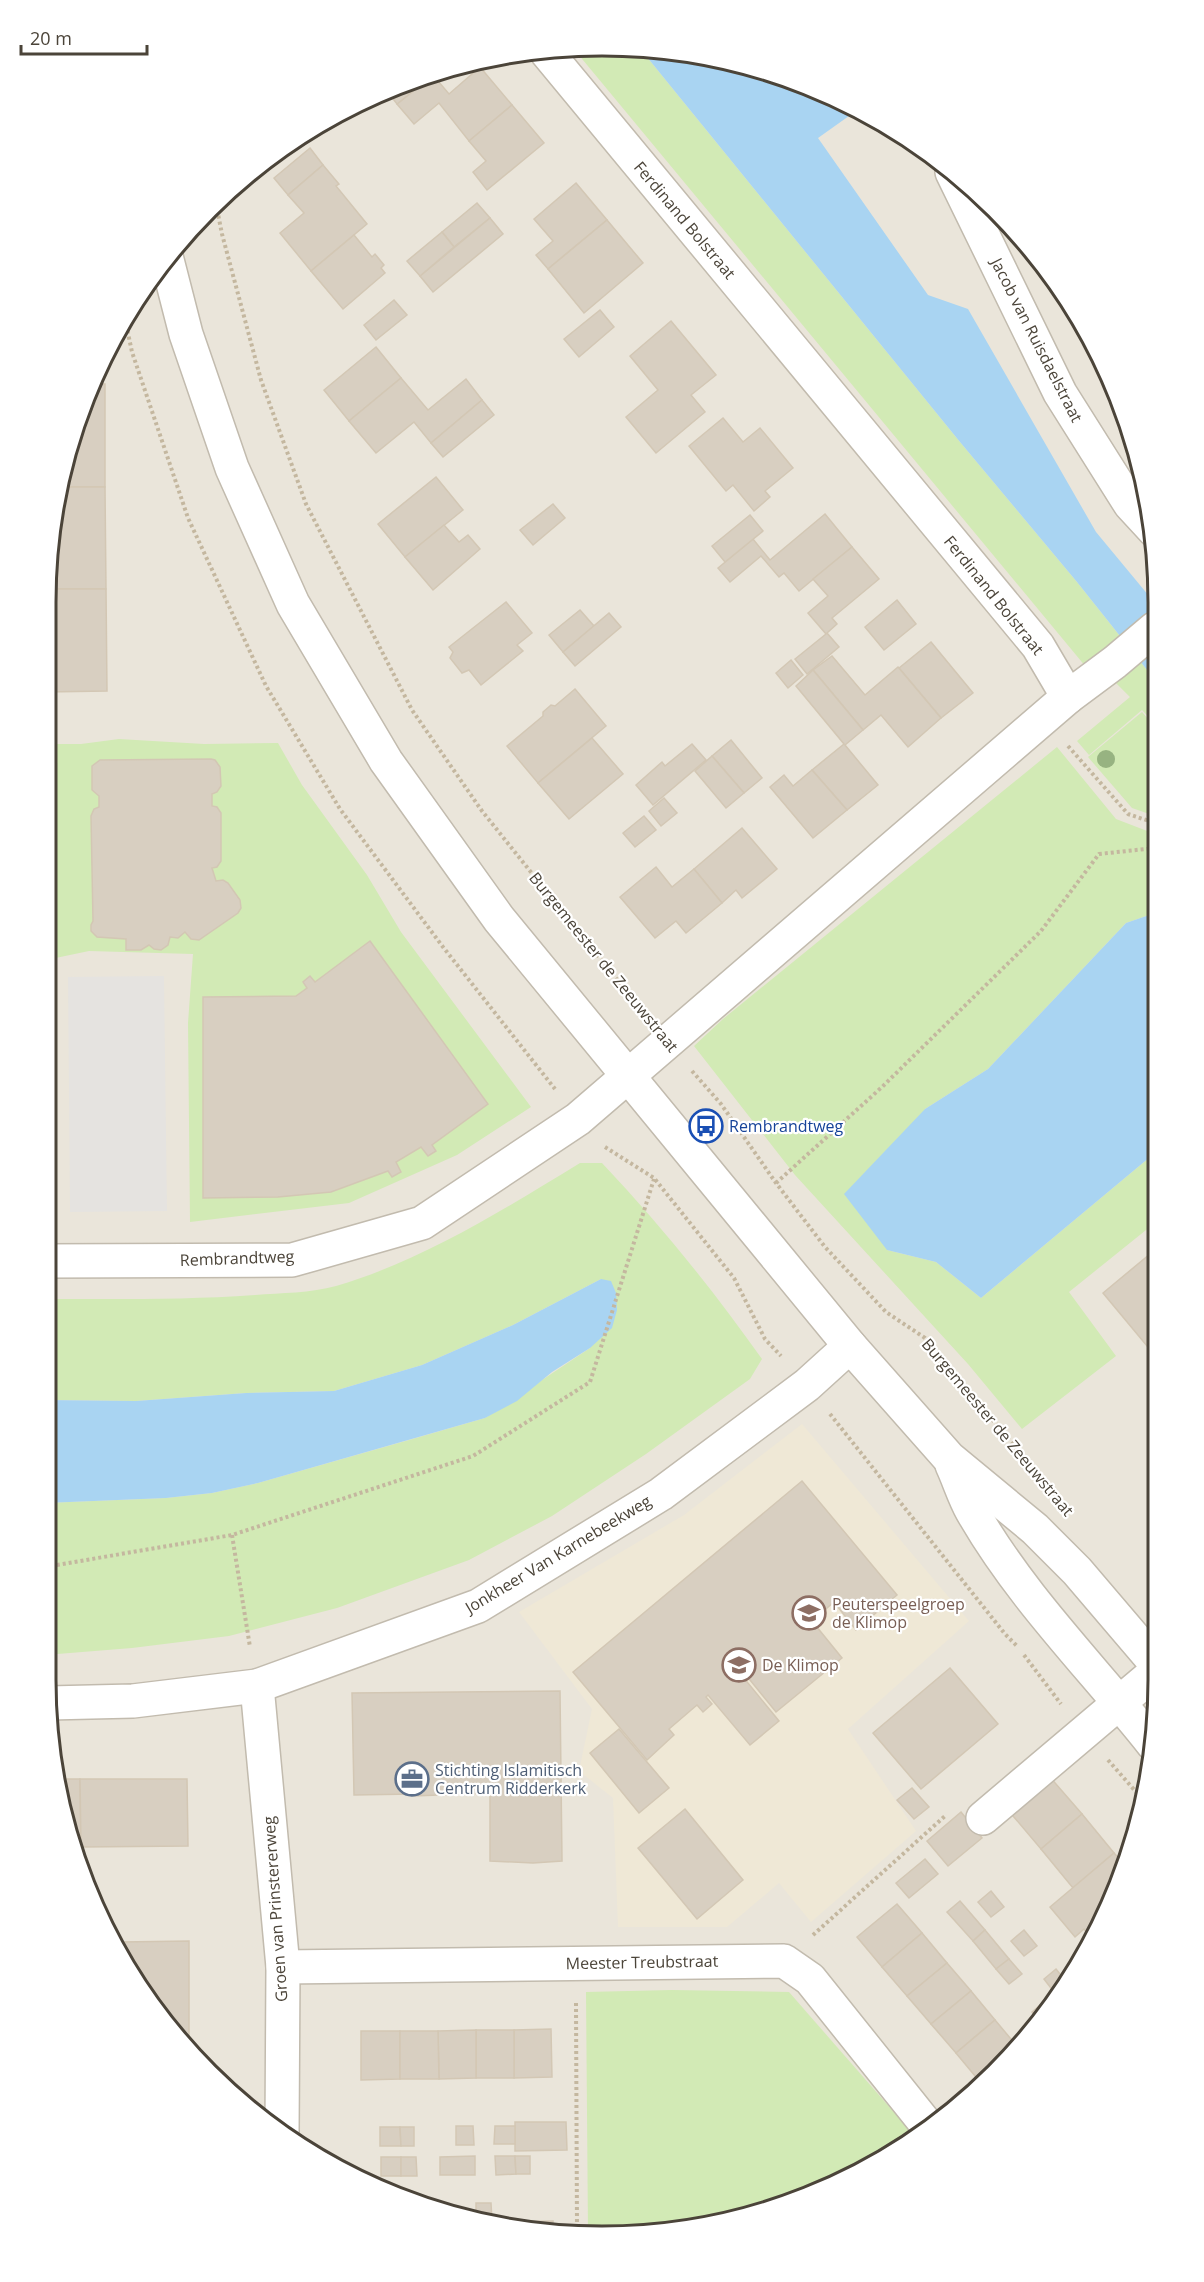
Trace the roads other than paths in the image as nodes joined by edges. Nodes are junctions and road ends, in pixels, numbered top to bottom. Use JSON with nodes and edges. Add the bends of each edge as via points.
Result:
{"nodes":[{"id":1,"x":552,"y":58,"type":"edge"},
{"id":2,"x":961,"y":190,"type":"edge"},
{"id":3,"x":169,"y":268,"type":"edge"},
{"id":4,"x":1142,"y":517,"type":"edge"},
{"id":5,"x":1148,"y":635,"type":"edge"},
{"id":6,"x":1056,"y":708,"type":"junction"},
{"id":7,"x":628,"y":1077,"type":"junction"},
{"id":8,"x":56,"y":1261,"type":"edge"},
{"id":9,"x":850,"y":1346,"type":"junction"},
{"id":10,"x":949,"y":1458,"type":"junction"},
{"id":11,"x":1148,"y":1656,"type":"edge"},
{"id":12,"x":1148,"y":1677,"type":"edge"},
{"id":13,"x":257,"y":1686,"type":"junction"},
{"id":14,"x":1120,"y":1702,"type":"junction"},
{"id":15,"x":57,"y":1703,"type":"edge"},
{"id":16,"x":1145,"y":1734,"type":"edge"},
{"id":17,"x":983,"y":1818,"type":"dead end"},
{"id":18,"x":283,"y":1967,"type":"junction"},
{"id":19,"x":924,"y":2122,"type":"edge"},
{"id":20,"x":282,"y":2123,"type":"edge"}],
"edges":[{"from":1,"to":6,"type":"street","name":"Ferdinand Bolstraat","via":[[1038,646]]},
{"from":2,"to":4,"type":"street","name":"Jacob van Ruisdaelstraat","via":[[1060,393]]},
{"from":3,"to":7,"type":"street","via":[[186,334],[232,468],[293,604],[386,761],[499,919]]},
{"from":5,"to":6,"type":"street"},
{"from":6,"to":7,"type":"street"},
{"from":7,"to":8,"type":"street","name":"Rembrandtweg","via":[[578,1119],[422,1224],[292,1260]]},
{"from":7,"to":9,"type":"street"},
{"from":9,"to":10,"type":"street"},
{"from":9,"to":13,"type":"street","name":"Jonkheer Van Karnebeekweg","via":[[807,1385],[661,1494],[478,1606]]},
{"from":10,"to":11,"type":"street","via":[[1035,1529],[1077,1571]]},
{"from":10,"to":14,"type":"street","via":[[972,1510],[1004,1563]]},
{"from":12,"to":14,"type":"street"},
{"from":13,"to":15,"type":"street","name":"Jonkheer Van Karnebeekweg","via":[[134,1701]]},
{"from":13,"to":18,"type":"street","name":"Groen van Prinstererweg"},
{"from":14,"to":16,"type":"street"},
{"from":14,"to":17,"type":"street"},
{"from":18,"to":19,"type":"street","name":"Meester Treubstraat","via":[[784,1960],[810,1979]]},
{"from":18,"to":20,"type":"street","name":"Groen van Prinstererweg"}]}
